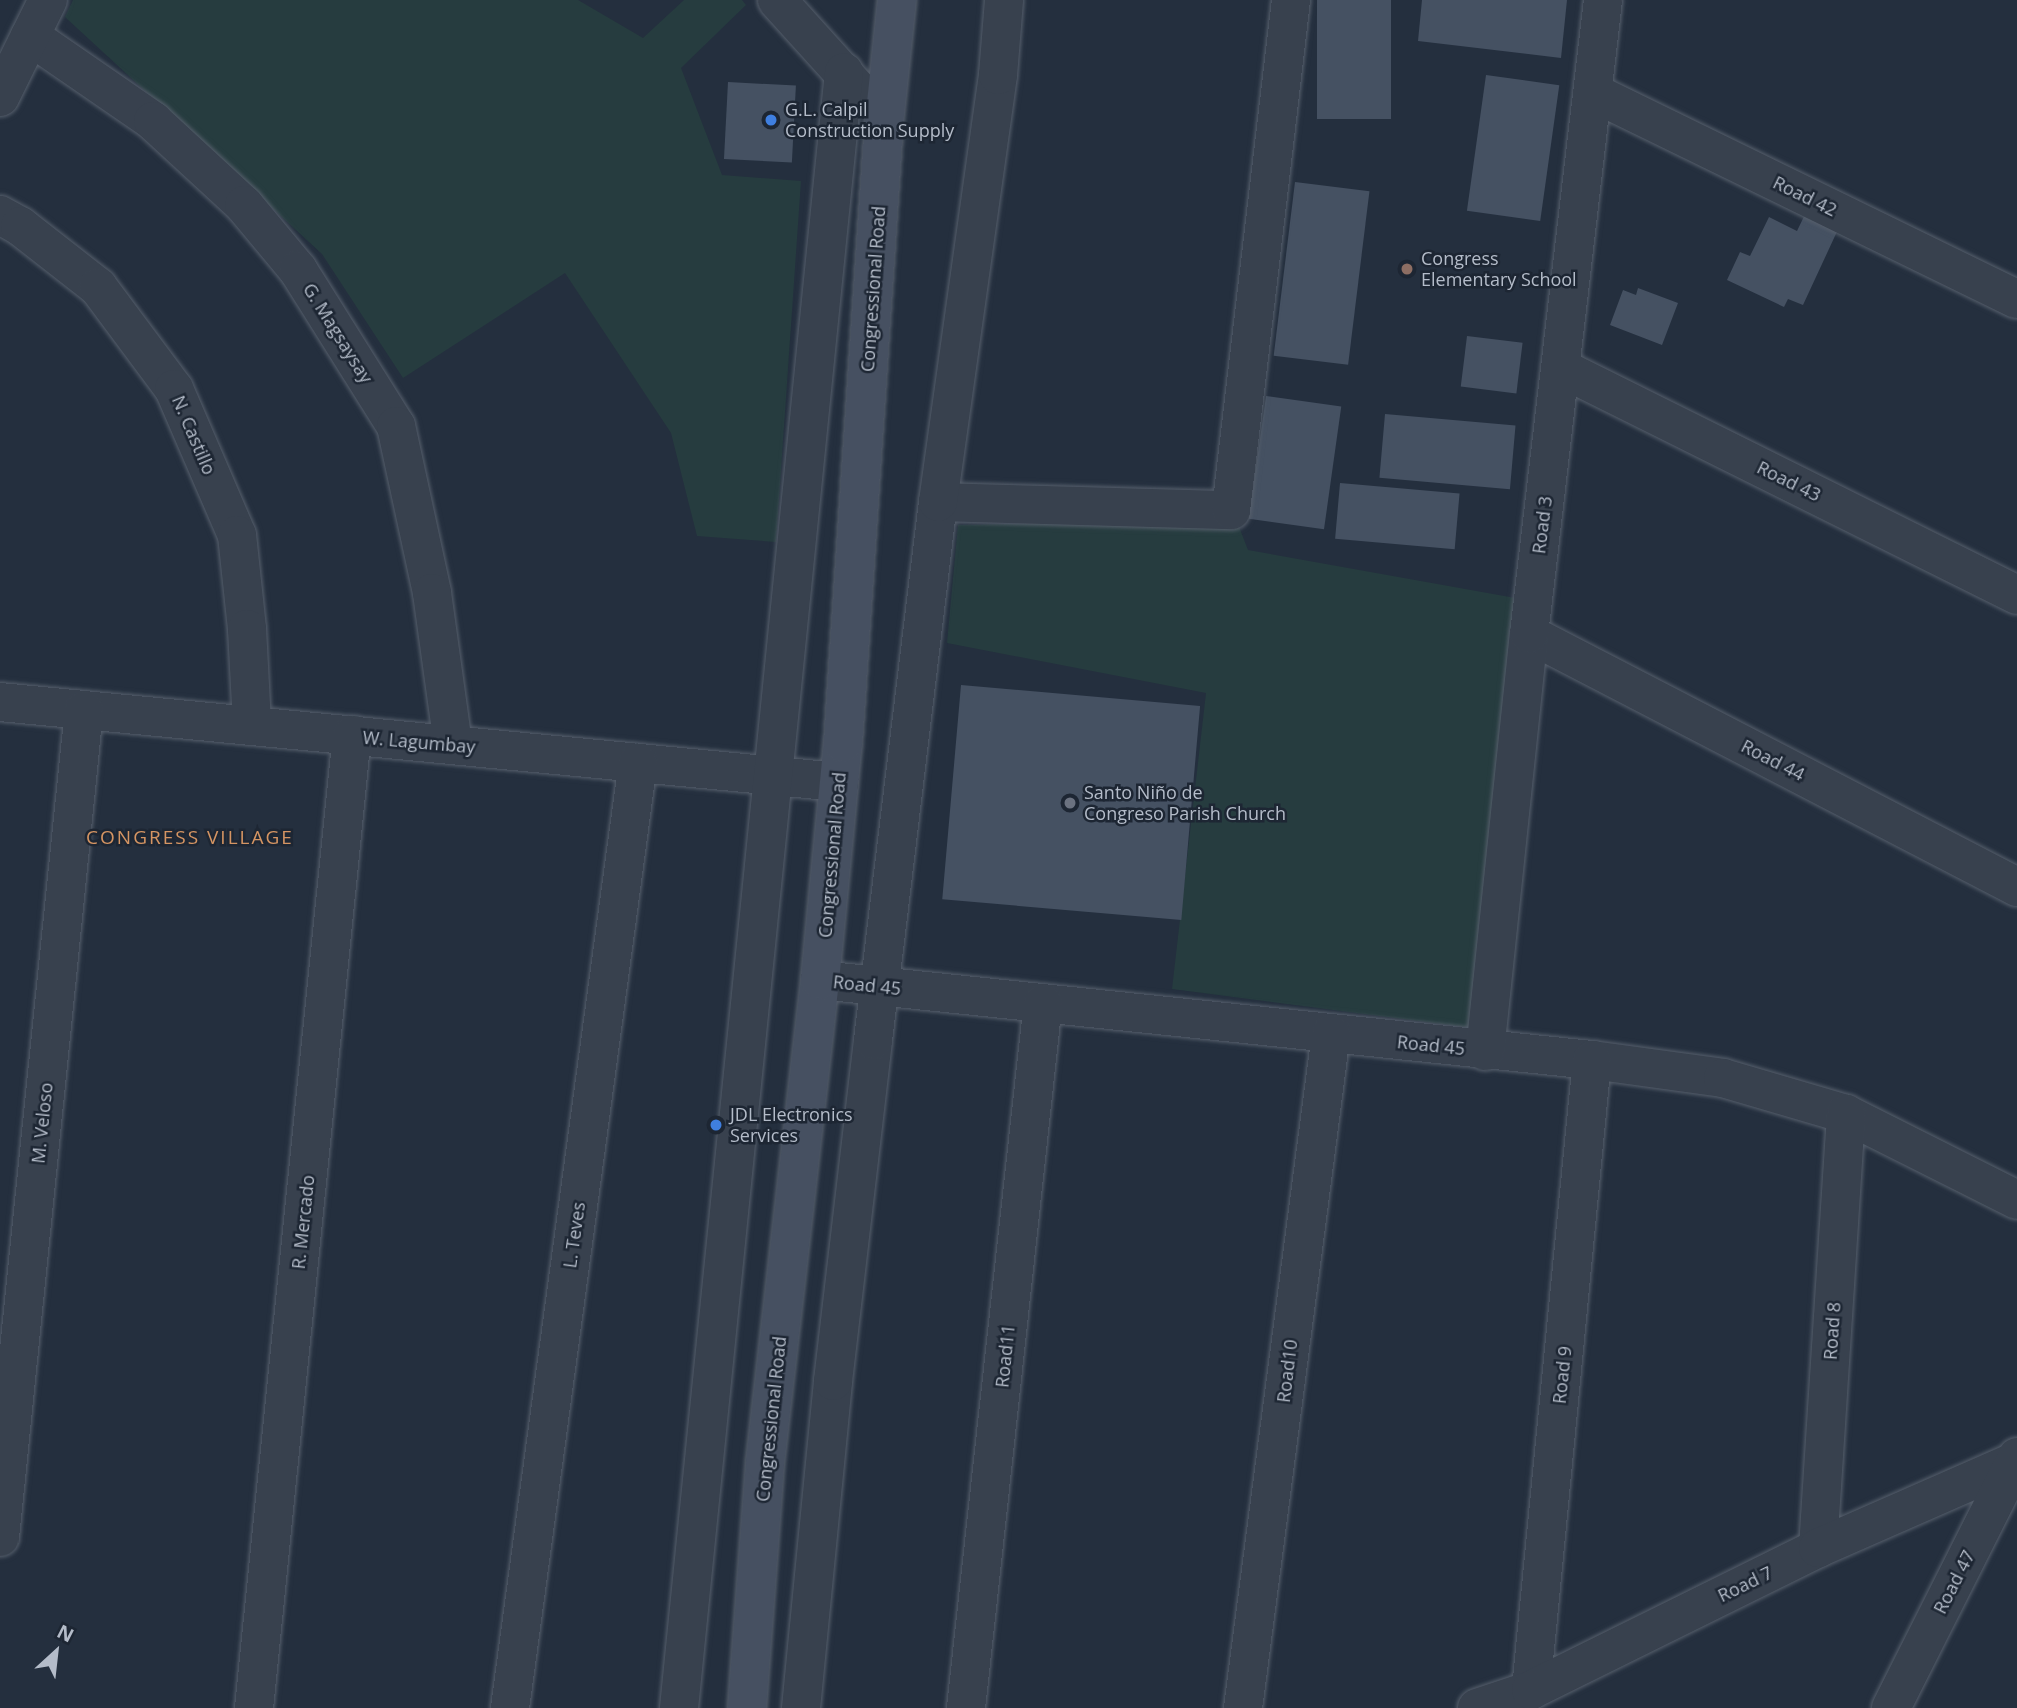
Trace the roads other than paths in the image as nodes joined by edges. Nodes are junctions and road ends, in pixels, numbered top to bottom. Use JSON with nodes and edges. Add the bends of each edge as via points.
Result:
{"nodes":[{"id":1,"x":48,"y":0,"type":"edge"},
{"id":2,"x":777,"y":0,"type":"edge"},
{"id":3,"x":897,"y":0,"type":"edge"},
{"id":4,"x":1004,"y":0,"type":"edge"},
{"id":5,"x":1291,"y":0,"type":"edge"},
{"id":6,"x":1603,"y":0,"type":"edge"},
{"id":7,"x":30,"y":36,"type":"junction"},
{"id":8,"x":844,"y":72,"type":"junction"},
{"id":9,"x":1594,"y":93,"type":"junction"},
{"id":10,"x":0,"y":97,"type":"edge"},
{"id":11,"x":884,"y":123,"type":"junction"},
{"id":12,"x":0,"y":215,"type":"edge"},
{"id":13,"x":2017,"y":299,"type":"edge"},
{"id":14,"x":1561,"y":368,"type":"junction"},
{"id":15,"x":938,"y":502,"type":"junction"},
{"id":16,"x":2017,"y":595,"type":"edge"},
{"id":17,"x":1529,"y":634,"type":"junction"},
{"id":18,"x":0,"y":702,"type":"edge"},
{"id":19,"x":85,"y":710,"type":"junction"},
{"id":20,"x":252,"y":725,"type":"junction"},
{"id":21,"x":352,"y":735,"type":"junction"},
{"id":22,"x":453,"y":745,"type":"junction"},
{"id":23,"x":638,"y":763,"type":"junction"},
{"id":24,"x":772,"y":775,"type":"junction"},
{"id":25,"x":839,"y":782,"type":"junction"},
{"id":26,"x":2017,"y":887,"type":"edge"},
{"id":27,"x":820,"y":980,"type":"junction"},
{"id":28,"x":880,"y":986,"type":"junction"},
{"id":29,"x":1043,"y":1003,"type":"junction"},
{"id":30,"x":1331,"y":1034,"type":"junction"},
{"id":31,"x":1485,"y":1051,"type":"junction"},
{"id":32,"x":1592,"y":1060,"type":"junction"},
{"id":33,"x":1846,"y":1114,"type":"junction"},
{"id":34,"x":2017,"y":1200,"type":"edge"},
{"id":35,"x":2016,"y":1459,"type":"edge"},
{"id":36,"x":0,"y":1536,"type":"edge"},
{"id":37,"x":1818,"y":1548,"type":"junction"},
{"id":38,"x":1531,"y":1690,"type":"junction"},
{"id":39,"x":254,"y":1708,"type":"edge"},
{"id":40,"x":510,"y":1708,"type":"edge"},
{"id":41,"x":679,"y":1708,"type":"edge"},
{"id":42,"x":747,"y":1708,"type":"edge"},
{"id":43,"x":801,"y":1708,"type":"edge"},
{"id":44,"x":966,"y":1708,"type":"edge"},
{"id":45,"x":1243,"y":1708,"type":"edge"},
{"id":46,"x":1477,"y":1708,"type":"edge"},
{"id":47,"x":1891,"y":1708,"type":"edge"}],
"edges":[{"from":1,"to":7,"type":"street"},
{"from":2,"to":8,"type":"street"},
{"from":3,"to":11,"type":"main road","name":"Congressional Road"},
{"from":4,"to":15,"type":"street","via":[[998,75]]},
{"from":5,"to":15,"type":"street","via":[[1231,510]]},
{"from":6,"to":9,"type":"street","name":"Road 3"},
{"from":7,"to":10,"type":"street"},
{"from":7,"to":22,"type":"street","name":"G. Magsaysay","via":[[153,121],[244,205],[298,270],[396,426],[432,593]]},
{"from":8,"to":11,"type":"street"},
{"from":8,"to":24,"type":"street"},
{"from":9,"to":13,"type":"street","name":"Road 42"},
{"from":9,"to":14,"type":"street","name":"Road 3"},
{"from":11,"to":25,"type":"main road","name":"Congressional Road"},
{"from":12,"to":20,"type":"street","name":"N. Castillo","via":[[98,287],[174,388],[237,535]]},
{"from":14,"to":16,"type":"street","name":"Road 43"},
{"from":14,"to":17,"type":"street","name":"Road 3"},
{"from":15,"to":28,"type":"street"},
{"from":17,"to":26,"type":"street","name":"Road 44"},
{"from":17,"to":31,"type":"street","name":"Road 3"},
{"from":18,"to":19,"type":"street","name":"W. Lagumbay"},
{"from":19,"to":20,"type":"street","name":"W. Lagumbay"},
{"from":19,"to":36,"type":"street","name":"M. Veloso"},
{"from":20,"to":21,"type":"street","name":"W. Lagumbay"},
{"from":21,"to":22,"type":"street","name":"W. Lagumbay"},
{"from":21,"to":39,"type":"street","name":"R. Mercado"},
{"from":22,"to":23,"type":"street","name":"W. Lagumbay"},
{"from":23,"to":24,"type":"street","name":"W. Lagumbay"},
{"from":23,"to":40,"type":"street","name":"L. Teves"},
{"from":24,"to":25,"type":"street","name":"W. Lagumbay"},
{"from":24,"to":41,"type":"street"},
{"from":25,"to":27,"type":"main road","name":"Congressional Road"},
{"from":27,"to":28,"type":"street","name":"Road 45"},
{"from":27,"to":42,"type":"main road","name":"Congressional Road","via":[[765,1463]]},
{"from":28,"to":29,"type":"street","name":"Road 45"},
{"from":28,"to":43,"type":"street","via":[[833,1381]]},
{"from":29,"to":30,"type":"street","name":"Road 45"},
{"from":29,"to":44,"type":"street","name":"Road11"},
{"from":30,"to":31,"type":"street","name":"Road 45"},
{"from":30,"to":45,"type":"street","name":"Road10"},
{"from":31,"to":32,"type":"street","name":"Road 45"},
{"from":32,"to":33,"type":"street","name":"Road 45","via":[[1723,1078]]},
{"from":32,"to":38,"type":"street","name":"Road 9"},
{"from":33,"to":34,"type":"street","name":"Road 45"},
{"from":33,"to":37,"type":"street","name":"Road 8"},
{"from":35,"to":37,"type":"street","name":"Road 7"},
{"from":35,"to":47,"type":"street","name":"Road 47"},
{"from":37,"to":38,"type":"street","name":"Road 7"},
{"from":38,"to":46,"type":"street","name":"Road 7"}]}
